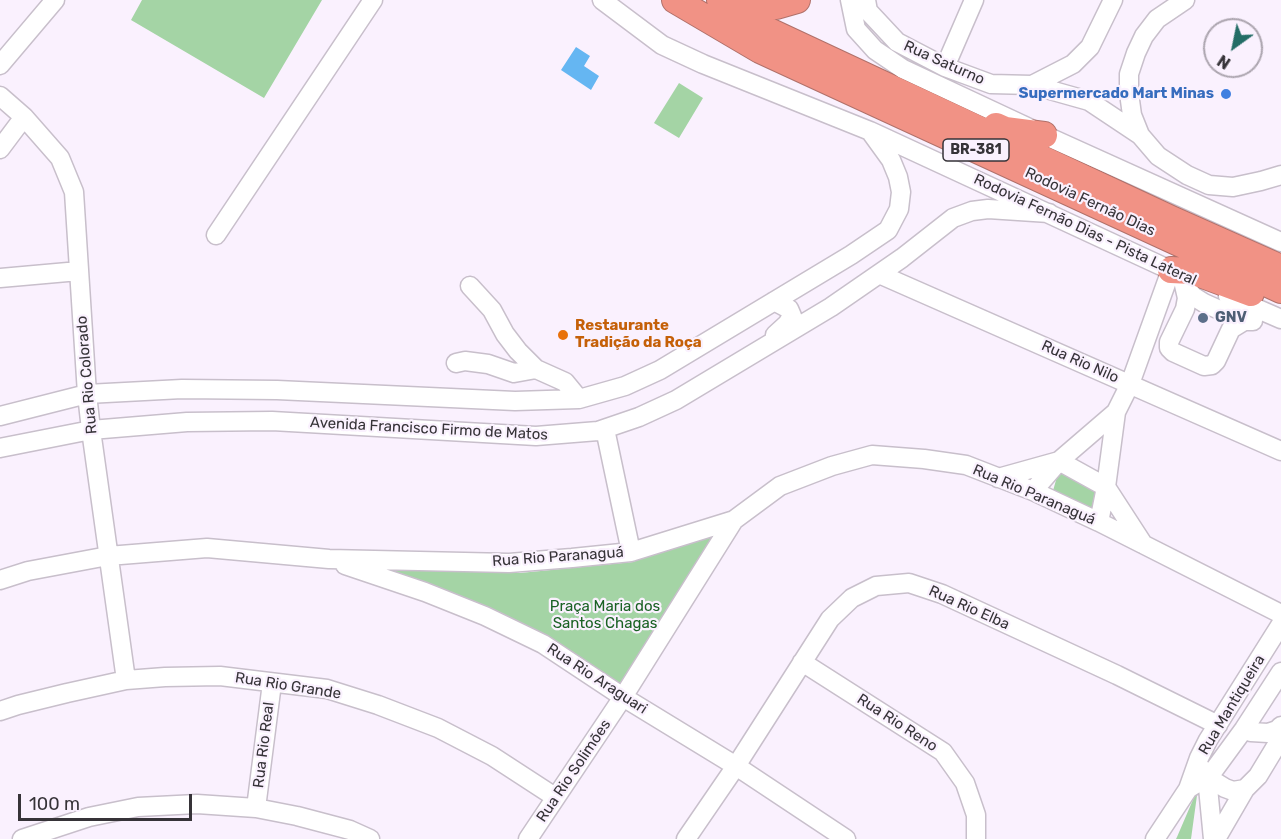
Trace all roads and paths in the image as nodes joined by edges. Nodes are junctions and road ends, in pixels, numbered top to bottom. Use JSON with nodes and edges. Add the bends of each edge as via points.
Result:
{"nodes":[{"id":1,"x":55,"y":0,"type":"edge"},
{"id":2,"x":373,"y":0,"type":"edge"},
{"id":3,"x":602,"y":0,"type":"edge"},
{"id":4,"x":615,"y":0,"type":"edge"},
{"id":5,"x":675,"y":0,"type":"edge"},
{"id":6,"x":720,"y":0,"type":"edge"},
{"id":7,"x":736,"y":0,"type":"edge"},
{"id":8,"x":797,"y":0,"type":"edge"},
{"id":9,"x":850,"y":0,"type":"edge"},
{"id":10,"x":866,"y":0,"type":"edge"},
{"id":11,"x":974,"y":0,"type":"edge"},
{"id":12,"x":1113,"y":0,"type":"edge"},
{"id":13,"x":1185,"y":0,"type":"edge"},
{"id":14,"x":629,"y":21,"type":"junction"},
{"id":15,"x":0,"y":65,"type":"edge"},
{"id":16,"x":945,"y":67,"type":"junction"},
{"id":17,"x":880,"y":84,"type":"junction"},
{"id":18,"x":1032,"y":85,"type":"junction"},
{"id":19,"x":0,"y":96,"type":"edge"},
{"id":20,"x":24,"y":117,"type":"junction"},
{"id":21,"x":870,"y":131,"type":"junction"},
{"id":22,"x":1044,"y":135,"type":"junction"},
{"id":23,"x":1140,"y":135,"type":"junction"},
{"id":24,"x":0,"y":149,"type":"edge"},
{"id":25,"x":1281,"y":175,"type":"edge"},
{"id":26,"x":1049,"y":213,"type":"junction"},
{"id":27,"x":216,"y":235,"type":"dead end"},
{"id":28,"x":1281,"y":242,"type":"edge"},
{"id":29,"x":1281,"y":268,"type":"edge"},
{"id":30,"x":79,"y":271,"type":"junction"},
{"id":31,"x":879,"y":274,"type":"junction"},
{"id":32,"x":1179,"y":277,"type":"junction"},
{"id":33,"x":0,"y":278,"type":"edge"},
{"id":34,"x":470,"y":286,"type":"dead end"},
{"id":35,"x":1281,"y":290,"type":"edge"},
{"id":36,"x":774,"y":301,"type":"junction"},
{"id":37,"x":1279,"y":313,"type":"edge"},
{"id":38,"x":1244,"y":321,"type":"junction"},
{"id":39,"x":756,"y":351,"type":"junction"},
{"id":40,"x":456,"y":363,"type":"dead end"},
{"id":41,"x":536,"y":369,"type":"junction"},
{"id":42,"x":1130,"y":384,"type":"junction"},
{"id":43,"x":277,"y":390,"type":"junction"},
{"id":44,"x":87,"y":394,"type":"junction"},
{"id":45,"x":579,"y":399,"type":"junction"},
{"id":46,"x":1116,"y":412,"type":"junction"},
{"id":47,"x":0,"y":416,"type":"edge"},
{"id":48,"x":272,"y":421,"type":"junction"},
{"id":49,"x":605,"y":429,"type":"junction"},
{"id":50,"x":91,"y":430,"type":"junction"},
{"id":51,"x":0,"y":448,"type":"edge"},
{"id":52,"x":1281,"y":451,"type":"edge"},
{"id":53,"x":1059,"y":461,"type":"junction"},
{"id":54,"x":998,"y":478,"type":"junction"},
{"id":55,"x":1106,"y":487,"type":"junction"},
{"id":56,"x":1033,"y":491,"type":"junction"},
{"id":57,"x":734,"y":520,"type":"junction"},
{"id":58,"x":1099,"y":522,"type":"junction"},
{"id":59,"x":1143,"y":544,"type":"junction"},
{"id":60,"x":631,"y":552,"type":"junction"},
{"id":61,"x":108,"y":556,"type":"junction"},
{"id":62,"x":329,"y":559,"type":"junction"},
{"id":63,"x":0,"y":580,"type":"edge"},
{"id":64,"x":1281,"y":614,"type":"edge"},
{"id":65,"x":1281,"y":624,"type":"edge"},
{"id":66,"x":802,"y":662,"type":"junction"},
{"id":67,"x":1281,"y":672,"type":"edge"},
{"id":68,"x":126,"y":680,"type":"junction"},
{"id":69,"x":272,"y":683,"type":"junction"},
{"id":70,"x":623,"y":697,"type":"junction"},
{"id":71,"x":0,"y":711,"type":"edge"},
{"id":72,"x":1218,"y":725,"type":"junction"},
{"id":73,"x":1281,"y":726,"type":"edge"},
{"id":74,"x":1244,"y":729,"type":"junction"},
{"id":75,"x":1281,"y":738,"type":"edge"},
{"id":76,"x":1199,"y":758,"type":"junction"},
{"id":77,"x":736,"y":766,"type":"junction"},
{"id":78,"x":1207,"y":777,"type":"junction"},
{"id":79,"x":1188,"y":789,"type":"junction"},
{"id":80,"x":1245,"y":789,"type":"junction"},
{"id":81,"x":555,"y":797,"type":"junction"},
{"id":82,"x":256,"y":808,"type":"junction"},
{"id":83,"x":837,"y":837,"type":"edge"},
{"id":84,"x":22,"y":839,"type":"edge"},
{"id":85,"x":370,"y":839,"type":"edge"},
{"id":86,"x":528,"y":839,"type":"edge"},
{"id":87,"x":686,"y":839,"type":"edge"},
{"id":88,"x":976,"y":839,"type":"edge"},
{"id":89,"x":1155,"y":839,"type":"edge"},
{"id":90,"x":1214,"y":839,"type":"edge"}],
"edges":[{"from":1,"to":15,"type":"street"},
{"from":2,"to":27,"type":"street"},
{"from":3,"to":14,"type":"street","number":"BR-381"},
{"from":4,"to":14,"type":"street"},
{"from":5,"to":35,"type":"highway","name":"Rodovia Fernão Dias","number":"BR-381","via":[[760,50]]},
{"from":6,"to":17,"type":"highway","name":"Rodovia Fernão Dias","number":"BR-381","via":[[769,31]]},
{"from":7,"to":8,"type":"highway","via":[[759,7]]},
{"from":9,"to":22,"type":"street","number":"BR-381","via":[[856,29],[874,50],[903,69]]},
{"from":10,"to":16,"type":"street","name":"Rua Saturno","via":[[868,11],[897,42]]},
{"from":11,"to":16,"type":"street"},
{"from":12,"to":18,"type":"street","name":"Rua Saturno","via":[[1090,47],[1073,64]]},
{"from":13,"to":23,"type":"street","via":[[1157,19],[1144,36],[1129,74],[1132,115]]},
{"from":14,"to":21,"type":"street","name":"Rodovia Fernão Dias - Pista Lateral","number":"BR-381","via":[[662,45],[703,64]]},
{"from":16,"to":18,"type":"street","name":"Rua Saturno","via":[[992,84]]},
{"from":17,"to":22,"type":"highway","via":[[900,87],[1005,130]]},
{"from":17,"to":29,"type":"highway","name":"Rodovia Fernão Dias","number":"BR-381"},
{"from":18,"to":23,"type":"street","via":[[1089,101]]},
{"from":19,"to":20,"type":"street","name":"Rua Rio Colorado"},
{"from":20,"to":24,"type":"street"},
{"from":20,"to":30,"type":"street","name":"Rua Rio Colorado","via":[[60,158],[74,192]]},
{"from":21,"to":26,"type":"street","name":"Rodovia Fernão Dias - Pista Lateral","number":"BR-381"},
{"from":21,"to":36,"type":"street","name":"Avenida Francisco Firmo de Matos","via":[[891,160],[901,192],[899,209],[888,230]]},
{"from":22,"to":28,"type":"street","number":"BR-381"},
{"from":23,"to":25,"type":"street","via":[[1158,156],[1209,185],[1233,187]]},
{"from":26,"to":31,"type":"street","name":"Avenida Francisco Firmo de Matos","via":[[972,211],[953,218]]},
{"from":26,"to":32,"type":"street","name":"Rodovia Fernão Dias - Pista Lateral","number":"BR-381"},
{"from":30,"to":33,"type":"street"},
{"from":30,"to":44,"type":"street","name":"Rua Rio Colorado"},
{"from":31,"to":39,"type":"street","name":"Avenida Francisco Firmo de Matos"},
{"from":31,"to":42,"type":"street","name":"Rua Rio Nilo"},
{"from":32,"to":37,"type":"highway","via":[[1192,271]]},
{"from":32,"to":38,"type":"street","name":"Rodovia Fernão Dias - Pista Lateral","via":[[1193,296]]},
{"from":32,"to":38,"type":"street","via":[[1187,298],[1169,342],[1173,352],[1204,366],[1212,365],[1231,329]]},
{"from":32,"to":42,"type":"street"},
{"from":34,"to":41,"type":"street"},
{"from":36,"to":39,"type":"street","via":[[789,309],[792,316]]},
{"from":36,"to":45,"type":"street","name":"Avenida Francisco Firmo de Matos","via":[[660,370],[625,386]]},
{"from":37,"to":38,"type":"street","via":[[1258,321]]},
{"from":39,"to":49,"type":"street","name":"Avenida Francisco Firmo de Matos","via":[[676,399]]},
{"from":40,"to":41,"type":"street","via":[[488,364],[514,373]]},
{"from":41,"to":45,"type":"street","via":[[565,382]]},
{"from":42,"to":46,"type":"street"},
{"from":42,"to":52,"type":"street","name":"Rua Rio Nilo"},
{"from":43,"to":44,"type":"street","name":"Avenida Francisco Firmo de Matos"},
{"from":43,"to":45,"type":"street","name":"Avenida Francisco Firmo de Matos","via":[[515,401]]},
{"from":43,"to":48,"type":"street","via":[[278,403]]},
{"from":44,"to":47,"type":"street","name":"Avenida Francisco Firmo de Matos"},
{"from":44,"to":50,"type":"street","name":"Rua Rio Colorado"},
{"from":46,"to":53,"type":"street"},
{"from":46,"to":55,"type":"street"},
{"from":48,"to":49,"type":"street","name":"Avenida Francisco Firmo de Matos","via":[[536,436]]},
{"from":48,"to":50,"type":"street","name":"Avenida Francisco Firmo de Matos","via":[[187,422]]},
{"from":49,"to":60,"type":"street"},
{"from":50,"to":51,"type":"street","name":"Avenida Francisco Firmo de Matos"},
{"from":50,"to":61,"type":"street","name":"Rua Rio Colorado"},
{"from":53,"to":54,"type":"street"},
{"from":53,"to":55,"type":"street"},
{"from":53,"to":56,"type":"street"},
{"from":54,"to":56,"type":"street","name":"Rua Rio Paranaguá"},
{"from":54,"to":57,"type":"street","name":"Rua Rio Paranaguá","via":[[966,465],[872,455],[780,486]]},
{"from":55,"to":58,"type":"street"},
{"from":55,"to":59,"type":"street"},
{"from":56,"to":58,"type":"street","name":"Rua Rio Paranaguá"},
{"from":57,"to":60,"type":"street","name":"Rua Rio Paranaguá"},
{"from":57,"to":70,"type":"street","name":"Rua Rio Solimões"},
{"from":58,"to":59,"type":"street","name":"Rua Rio Paranaguá"},
{"from":59,"to":64,"type":"street","name":"Rua Rio Paranaguá"},
{"from":60,"to":62,"type":"street","name":"Rua Rio Paranaguá","via":[[509,563]]},
{"from":61,"to":62,"type":"street","name":"Rua Rio Paranaguá","via":[[207,548]]},
{"from":61,"to":63,"type":"street","name":"Rua Rio Paranaguá"},
{"from":61,"to":68,"type":"street","name":"Rua Rio Colorado"},
{"from":62,"to":70,"type":"street","name":"Rua Rio Araguari","via":[[485,616],[543,644]]},
{"from":65,"to":72,"type":"street","name":"Rua Mantiqueira"},
{"from":66,"to":72,"type":"street","name":"Rua Rio Elba","via":[[830,620],[852,598],[876,586],[909,582]]},
{"from":66,"to":77,"type":"street","name":"Rua Rio Elba"},
{"from":66,"to":88,"type":"street","name":"Rua Rio Reno","via":[[943,752],[965,783],[976,815]]},
{"from":67,"to":74,"type":"street","name":"Rua Mantiqueira"},
{"from":68,"to":69,"type":"street","name":"Rua Rio Grande","via":[[220,676]]},
{"from":68,"to":71,"type":"street","name":"Rua Rio Grande"},
{"from":69,"to":81,"type":"street","name":"Rua Rio Grande","via":[[327,690],[438,728],[492,756]]},
{"from":69,"to":82,"type":"street","name":"Rua Rio Real"},
{"from":70,"to":77,"type":"street","name":"Rua Rio Araguari"},
{"from":70,"to":81,"type":"street","name":"Rua Rio Solimões"},
{"from":72,"to":76,"type":"street","name":"Rua Mantiqueira"},
{"from":73,"to":74,"type":"street","via":[[1268,733]]},
{"from":74,"to":78,"type":"street","name":"Rua Mantiqueira"},
{"from":75,"to":80,"type":"street","via":[[1258,776]]},
{"from":76,"to":78,"type":"street"},
{"from":76,"to":79,"type":"street","name":"Rua Mantiqueira"},
{"from":77,"to":83,"type":"street","name":"Rua Rio Araguari"},
{"from":77,"to":87,"type":"street","name":"Rua Rio Elba"},
{"from":78,"to":79,"type":"street","name":"Rua Mantiqueira"},
{"from":78,"to":80,"type":"street","via":[[1233,791]]},
{"from":78,"to":90,"type":"street"},
{"from":79,"to":89,"type":"street","name":"Rua Mantiqueira"},
{"from":80,"to":90,"type":"street"},
{"from":81,"to":86,"type":"street","name":"Rua Rio Solimões"},
{"from":82,"to":84,"type":"street","via":[[197,804],[138,807],[89,817]]},
{"from":82,"to":85,"type":"street","via":[[350,830]]}]}
